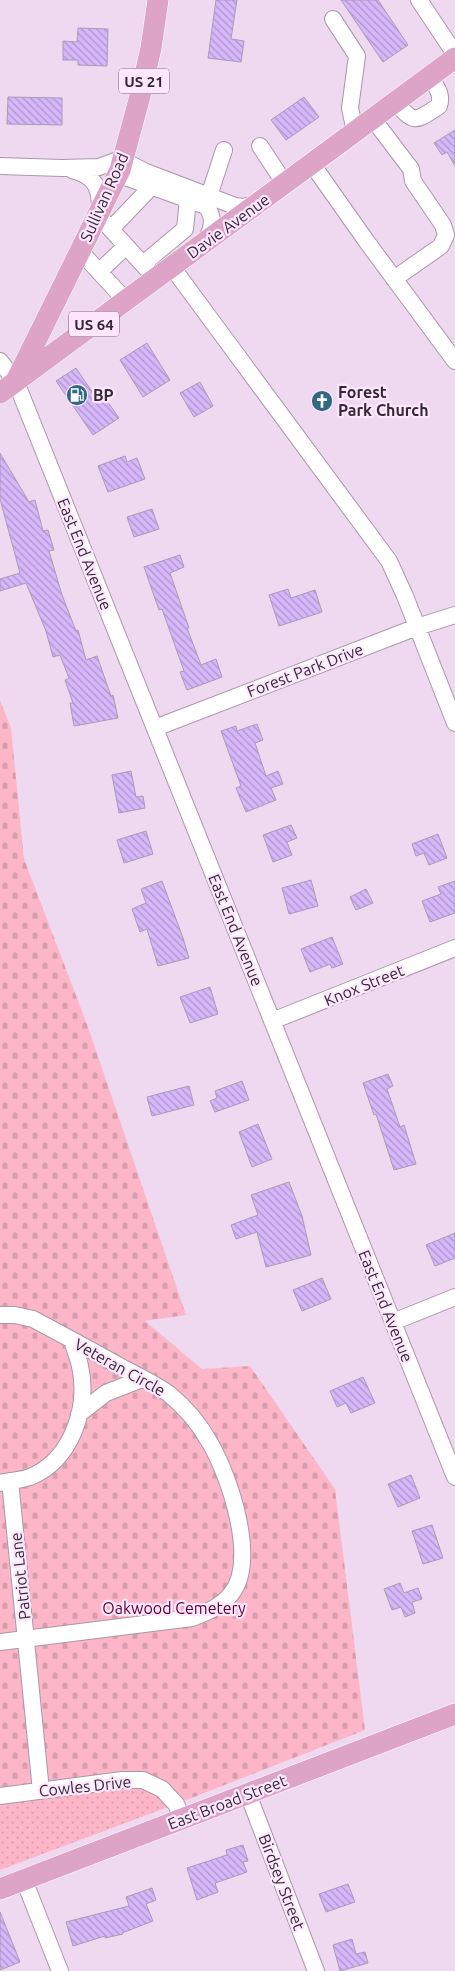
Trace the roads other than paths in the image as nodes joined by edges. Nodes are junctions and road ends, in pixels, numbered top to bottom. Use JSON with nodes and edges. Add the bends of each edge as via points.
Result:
{"nodes":[{"id":1,"x":158,"y":0,"type":"edge"},
{"id":2,"x":419,"y":0,"type":"edge"},
{"id":3,"x":333,"y":18,"type":"dead end"},
{"id":4,"x":454,"y":61,"type":"edge"},
{"id":5,"x":430,"y":76,"type":"junction"},
{"id":6,"x":396,"y":102,"type":"junction"},
{"id":7,"x":373,"y":119,"type":"junction"},
{"id":8,"x":355,"y":132,"type":"junction"},
{"id":9,"x":260,"y":146,"type":"dead end"},
{"id":10,"x":224,"y":150,"type":"dead end"},
{"id":11,"x":312,"y":164,"type":"junction"},
{"id":12,"x":0,"y":166,"type":"edge"},
{"id":13,"x":120,"y":167,"type":"junction"},
{"id":14,"x":62,"y":168,"type":"junction"},
{"id":15,"x":285,"y":184,"type":"junction"},
{"id":16,"x":152,"y":186,"type":"junction"},
{"id":17,"x":209,"y":196,"type":"junction"},
{"id":18,"x":188,"y":199,"type":"junction"},
{"id":19,"x":258,"y":203,"type":"junction"},
{"id":20,"x":103,"y":218,"type":"junction"},
{"id":21,"x":202,"y":245,"type":"junction"},
{"id":22,"x":126,"y":246,"type":"junction"},
{"id":23,"x":80,"y":251,"type":"junction"},
{"id":24,"x":157,"y":270,"type":"junction"},
{"id":25,"x":99,"y":272,"type":"junction"},
{"id":26,"x":394,"y":279,"type":"junction"},
{"id":27,"x":126,"y":301,"type":"junction"},
{"id":28,"x":0,"y":361,"type":"edge"},
{"id":29,"x":455,"y":361,"type":"edge"},
{"id":30,"x":8,"y":388,"type":"edge"},
{"id":31,"x":455,"y":616,"type":"edge"},
{"id":32,"x":417,"y":627,"type":"junction"},
{"id":33,"x":455,"y":723,"type":"edge"},
{"id":34,"x":155,"y":728,"type":"junction"},
{"id":35,"x":455,"y":948,"type":"edge"},
{"id":36,"x":272,"y":1021,"type":"junction"},
{"id":37,"x":455,"y":1297,"type":"edge"},
{"id":38,"x":0,"y":1315,"type":"edge"},
{"id":39,"x":393,"y":1322,"type":"junction"},
{"id":40,"x":72,"y":1340,"type":"junction"},
{"id":41,"x":142,"y":1379,"type":"junction"},
{"id":42,"x":79,"y":1414,"type":"junction"},
{"id":43,"x":455,"y":1477,"type":"edge"},
{"id":44,"x":5,"y":1482,"type":"edge"},
{"id":45,"x":27,"y":1639,"type":"junction"},
{"id":46,"x":0,"y":1642,"type":"edge"},
{"id":47,"x":455,"y":1714,"type":"edge"},
{"id":48,"x":41,"y":1790,"type":"junction"},
{"id":49,"x":248,"y":1794,"type":"junction"},
{"id":50,"x":0,"y":1796,"type":"edge"},
{"id":51,"x":183,"y":1819,"type":"junction"},
{"id":52,"x":24,"y":1880,"type":"junction"},
{"id":53,"x":0,"y":1889,"type":"edge"},
{"id":54,"x":60,"y":1971,"type":"edge"},
{"id":55,"x":316,"y":1971,"type":"edge"}],
"edges":[{"from":1,"to":13,"type":"main road","name":"Sullivan Road","number":"US 21","via":[[147,68]]},
{"from":2,"to":4,"type":"street"},
{"from":3,"to":8,"type":"street","via":[[356,56],[350,108]]},
{"from":4,"to":5,"type":"main road","name":"Davie Avenue","number":"US 64"},
{"from":5,"to":6,"type":"main road","name":"Davie Avenue","number":"US 64"},
{"from":5,"to":6,"type":"street","via":[[440,93],[439,106],[416,119],[406,115]]},
{"from":6,"to":7,"type":"main road","name":"Davie Avenue","number":"US 64"},
{"from":7,"to":8,"type":"main road","name":"Davie Avenue","number":"US 64"},
{"from":7,"to":26,"type":"street","via":[[410,169],[413,181],[443,225],[446,235],[441,246]]},
{"from":8,"to":11,"type":"main road","name":"Davie Avenue","number":"US 64"},
{"from":9,"to":15,"type":"street"},
{"from":10,"to":17,"type":"street"},
{"from":11,"to":15,"type":"main road","name":"Davie Avenue","number":"US 64"},
{"from":11,"to":26,"type":"street"},
{"from":12,"to":14,"type":"street"},
{"from":13,"to":14,"type":"street","via":[[118,160],[99,167]]},
{"from":13,"to":16,"type":"street"},
{"from":13,"to":17,"type":"street","via":[[146,172]]},
{"from":13,"to":20,"type":"main road","name":"Sullivan Road","number":"US 21"},
{"from":14,"to":20,"type":"street","via":[[85,174],[93,180],[99,191]]},
{"from":15,"to":19,"type":"main road","name":"Davie Avenue","number":"US 64"},
{"from":16,"to":18,"type":"street"},
{"from":16,"to":20,"type":"street"},
{"from":17,"to":19,"type":"street","via":[[242,207]]},
{"from":18,"to":21,"type":"street","via":[[206,206],[212,217],[211,230]]},
{"from":18,"to":24,"type":"street","via":[[185,229]]},
{"from":19,"to":21,"type":"main road","name":"Davie Avenue","number":"US 64"},
{"from":20,"to":22,"type":"street"},
{"from":20,"to":23,"type":"main road","name":"Sullivan Road","number":"US 21"},
{"from":21,"to":24,"type":"main road","name":"Davie Avenue","number":"US 64"},
{"from":22,"to":24,"type":"street"},
{"from":22,"to":25,"type":"street"},
{"from":23,"to":25,"type":"street"},
{"from":23,"to":30,"type":"main road","name":"Sullivan Road","number":"US 21"},
{"from":24,"to":27,"type":"main road","name":"Davie Avenue","number":"US 64"},
{"from":24,"to":32,"type":"street","via":[[389,561]]},
{"from":25,"to":27,"type":"street"},
{"from":26,"to":29,"type":"street"},
{"from":27,"to":30,"type":"main road","name":"Davie Avenue","number":"US 64"},
{"from":28,"to":30,"type":"street","name":"East End Avenue"},
{"from":30,"to":34,"type":"street","name":"East End Avenue"},
{"from":31,"to":32,"type":"street","name":"Forest Park Drive"},
{"from":32,"to":33,"type":"street"},
{"from":32,"to":34,"type":"street","name":"Forest Park Drive"},
{"from":34,"to":36,"type":"street","name":"East End Avenue"},
{"from":35,"to":36,"type":"street","name":"Knox Street"},
{"from":36,"to":39,"type":"street","name":"East End Avenue"},
{"from":37,"to":39,"type":"street"},
{"from":38,"to":40,"type":"street","name":"Veteran Circle","via":[[33,1319]]},
{"from":39,"to":43,"type":"street","name":"East End Avenue"},
{"from":40,"to":41,"type":"street","name":"Veteran Circle"},
{"from":40,"to":42,"type":"street","name":"Patriot Lane","via":[[82,1384]]},
{"from":41,"to":42,"type":"street","via":[[106,1393]]},
{"from":41,"to":45,"type":"street","name":"Veteran Circle","via":[[168,1393],[188,1412],[210,1443],[229,1482],[241,1533],[243,1559],[238,1581],[231,1594],[215,1609],[192,1618]]},
{"from":42,"to":44,"type":"street","name":"Patriot Lane","via":[[66,1448],[52,1463],[31,1476]]},
{"from":44,"to":45,"type":"street","name":"Patriot Lane"},
{"from":45,"to":46,"type":"street","name":"Veteran Circle"},
{"from":45,"to":48,"type":"street","name":"Patriot Lane"},
{"from":47,"to":49,"type":"main road","name":"East Broad Street"},
{"from":48,"to":50,"type":"street","name":"Cowles Drive"},
{"from":48,"to":51,"type":"street","name":"Cowles Drive","via":[[143,1780],[162,1789],[176,1804]]},
{"from":49,"to":51,"type":"main road","name":"East Broad Street"},
{"from":49,"to":55,"type":"street","name":"Birdsey Street"},
{"from":51,"to":52,"type":"main road","name":"East Broad Street"},
{"from":52,"to":53,"type":"main road","name":"East Broad Street"},
{"from":52,"to":54,"type":"street"}]}
